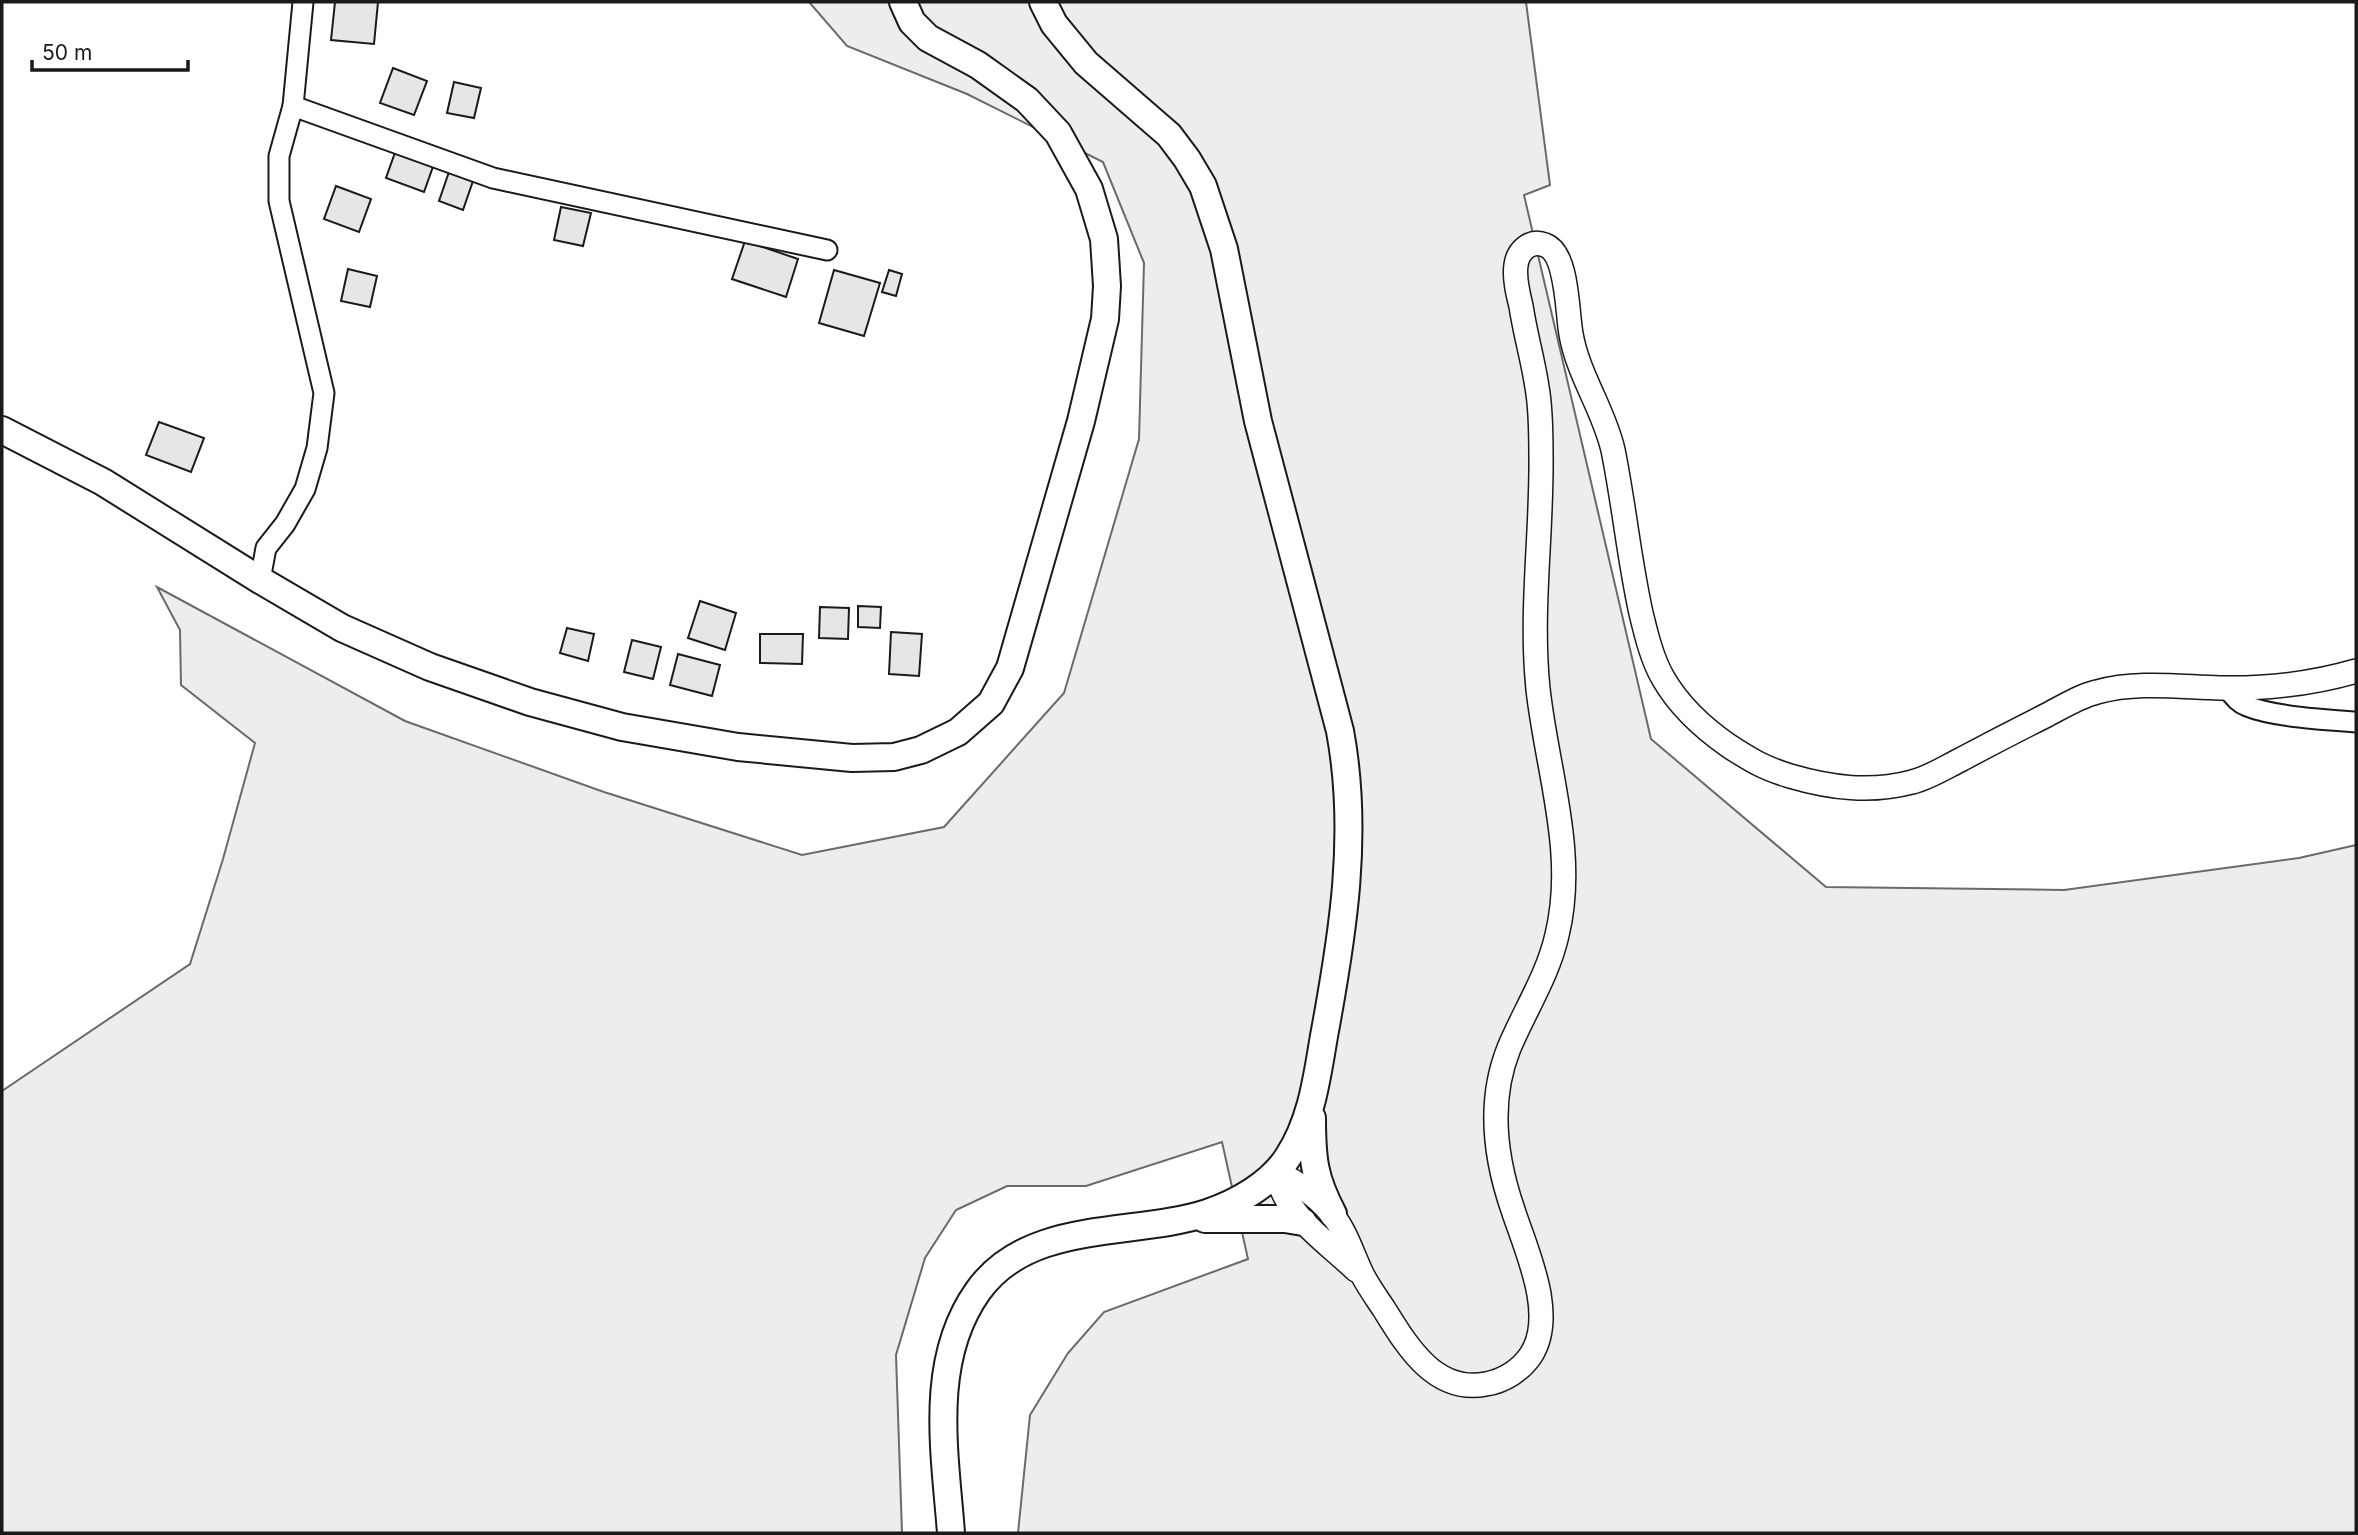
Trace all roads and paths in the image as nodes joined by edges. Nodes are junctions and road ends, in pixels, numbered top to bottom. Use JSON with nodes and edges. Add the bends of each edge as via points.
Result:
{"nodes":[{"id":1,"x":303,"y":2,"type":"edge"},
{"id":2,"x":903,"y":2,"type":"edge"},
{"id":3,"x":1042,"y":2,"type":"edge"},
{"id":4,"x":293,"y":106,"type":"junction"},
{"id":5,"x":827,"y":250,"type":"dead end"},
{"id":6,"x":2,"y":430,"type":"edge"},
{"id":7,"x":260,"y":580,"type":"junction"},
{"id":8,"x":2356,"y":671,"type":"edge"},
{"id":9,"x":2228,"y":688,"type":"junction"},
{"id":10,"x":2356,"y":722,"type":"edge"},
{"id":11,"x":1312,"y":1101,"type":"junction"},
{"id":12,"x":1276,"y":1172,"type":"junction"},
{"id":13,"x":1333,"y":1214,"type":"junction"},
{"id":14,"x":1185,"y":1219,"type":"junction"},
{"id":15,"x":1303,"y":1222,"type":"junction"},
{"id":16,"x":1364,"y":1277,"type":"junction"},
{"id":17,"x":951,"y":1533,"type":"edge"}],
"edges":[{"from":1,"to":4,"type":"street"},
{"from":2,"to":7,"type":"main road","via":[[912,22],[928,38],[978,65],[1027,100],[1058,133],[1089,189],[1104,239],[1105,319],[1022,632],[991,703],[967,725],[921,750],[894,757],[852,758],[738,747],[622,727],[530,702],[430,667],[342,628]]},
{"from":3,"to":11,"type":"main road","via":[[1086,63],[1169,135],[1187,159],[1203,186],[1224,249],[1258,421],[1347,767],[1350,811],[1345,917]]},
{"from":4,"to":5,"type":"street","via":[[493,178]]},
{"from":4,"to":7,"type":"street","via":[[279,156],[279,201],[324,393],[317,448],[305,489],[266,548]]},
{"from":6,"to":7,"type":"main road","via":[[103,482]]},
{"from":8,"to":9,"type":"street","via":[[2274,688]]},
{"from":9,"to":10,"type":"street","via":[[2234,699],[2248,707]]},
{"from":9,"to":16,"type":"street","via":[[2124,685],[2087,694],[1918,781],[1867,789],[1820,785],[1761,767],[1684,709],[1660,673],[1645,631],[1630,562],[1610,439],[1576,356],[1559,262],[1547,245],[1532,244],[1521,251],[1517,284],[1538,392],[1541,456],[1536,668],[1563,845],[1563,898],[1551,958],[1501,1071],[1496,1123],[1500,1166],[1538,1286],[1539,1337],[1531,1354],[1504,1380],[1458,1385],[1421,1362]]},
{"from":11,"to":12,"type":"main road","via":[[1297,1142]]},
{"from":11,"to":13,"type":"main road","via":[[1314,1164]]},
{"from":12,"to":13,"type":"street","via":[[1307,1190]]},
{"from":12,"to":14,"type":"main road","via":[[1247,1195]]},
{"from":12,"to":15,"type":"street","via":[[1284,1197]]},
{"from":13,"to":16,"type":"street"},
{"from":14,"to":15,"type":"main road"},
{"from":14,"to":17,"type":"main road","via":[[1051,1242],[1007,1263],[978,1290],[958,1326],[946,1368],[945,1453]]},
{"from":15,"to":16,"type":"street"}]}
